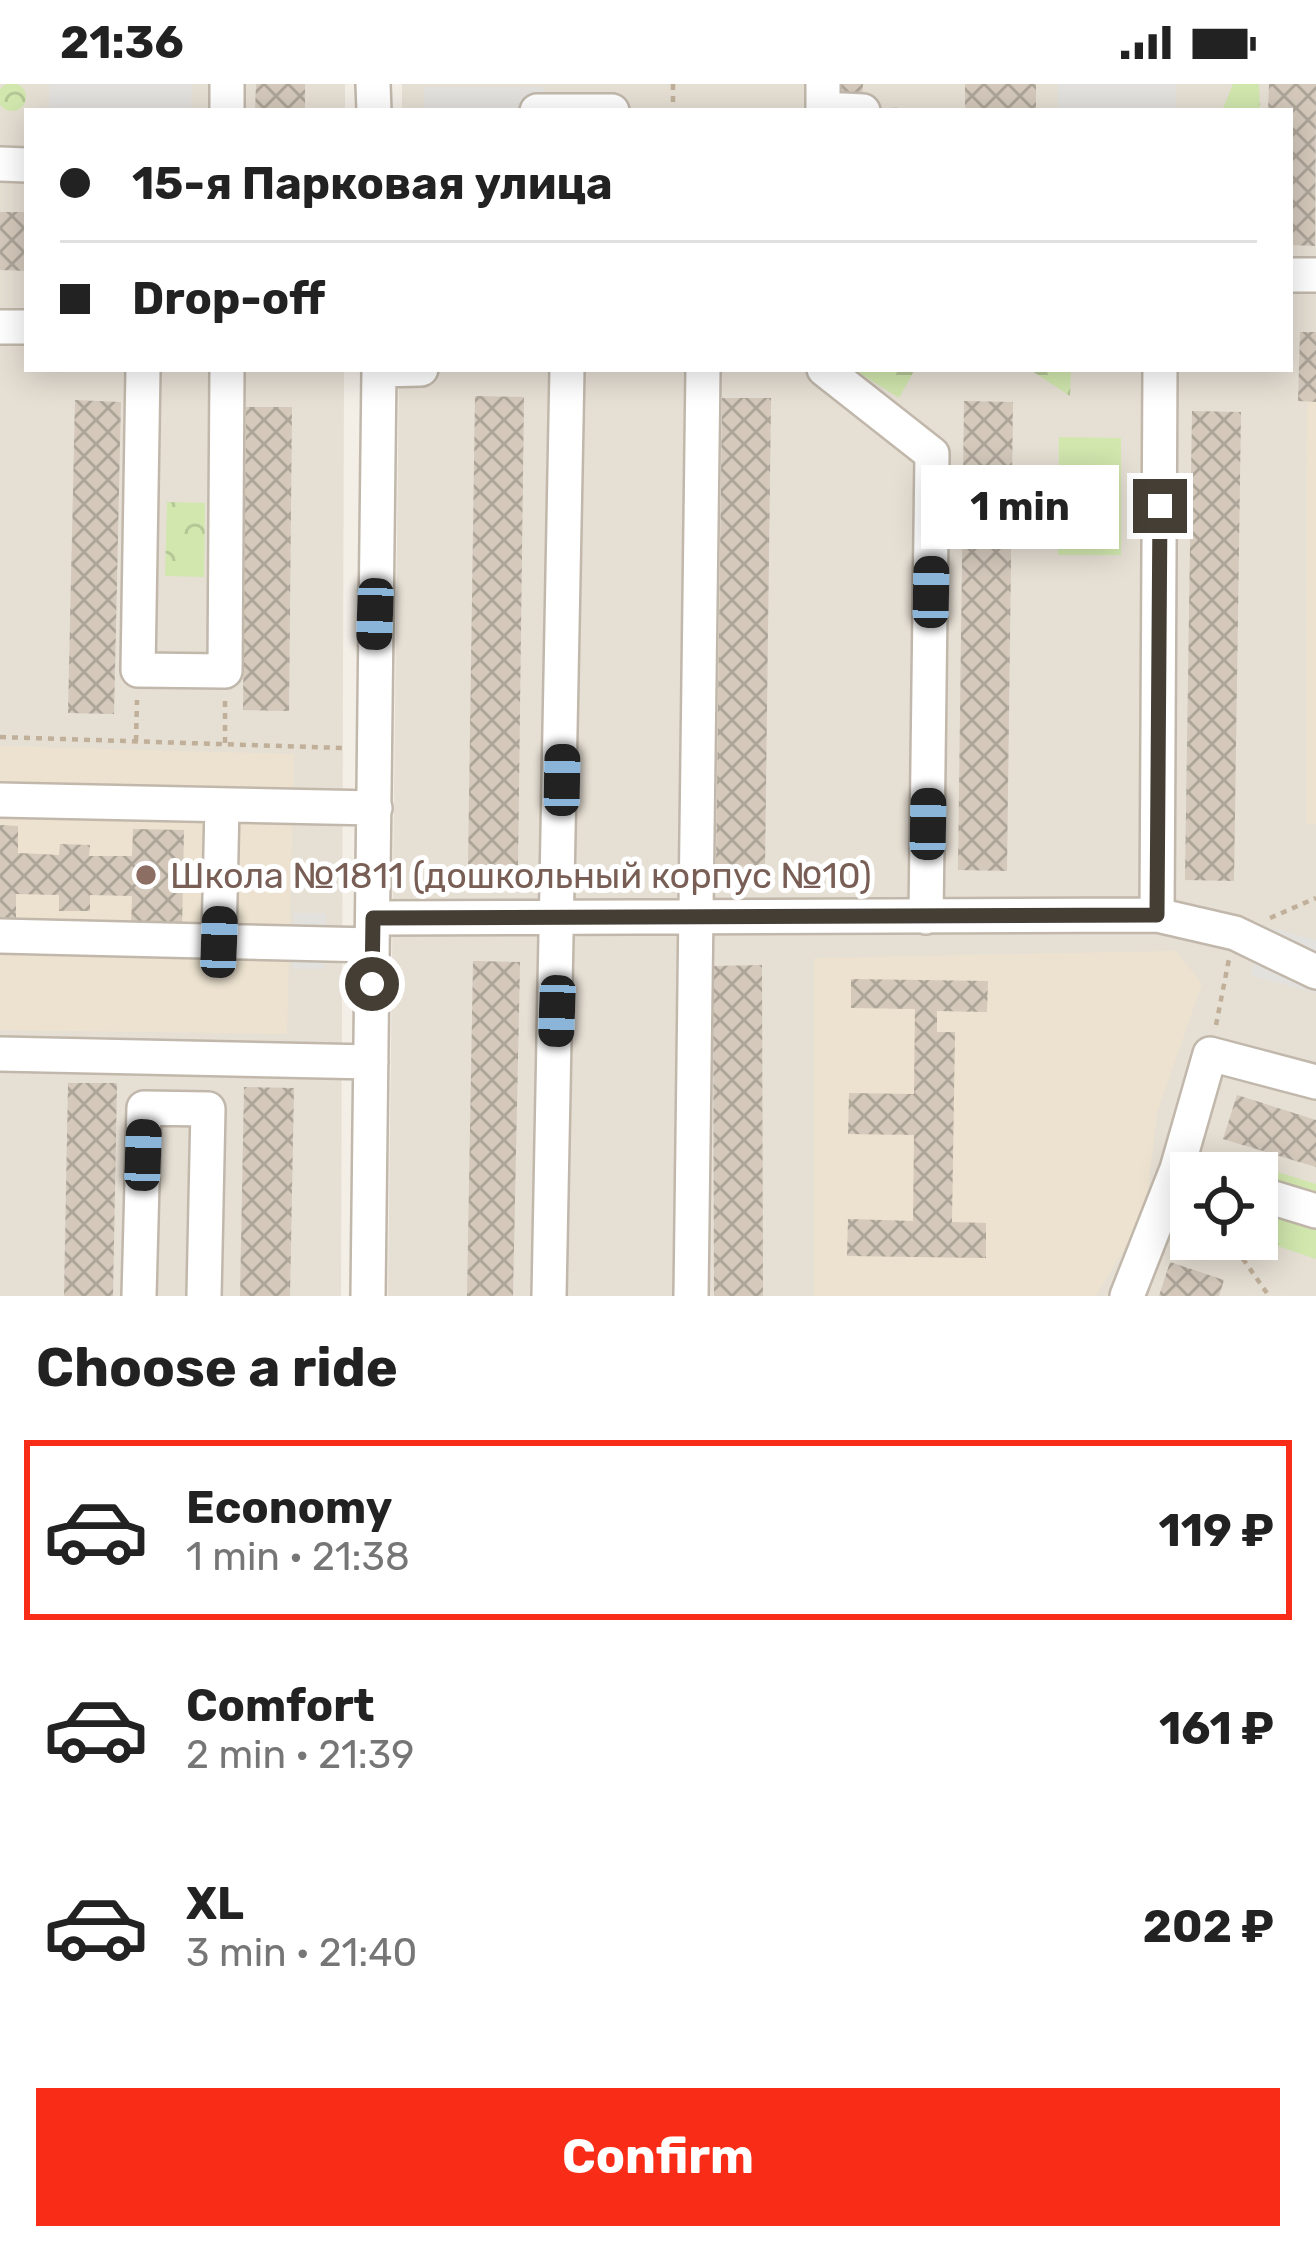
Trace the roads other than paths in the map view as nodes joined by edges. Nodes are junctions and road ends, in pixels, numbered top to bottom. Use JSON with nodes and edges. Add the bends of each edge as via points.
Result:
{"nodes":[{"id":1,"x":143,"y":372,"type":"edge"},
{"id":2,"x":226,"y":372,"type":"edge"},
{"id":3,"x":379,"y":372,"type":"edge"},
{"id":4,"x":567,"y":372,"type":"edge"},
{"id":5,"x":703,"y":372,"type":"edge"},
{"id":6,"x":828,"y":372,"type":"edge"},
{"id":7,"x":1160,"y":372,"type":"edge"},
{"id":8,"x":0,"y":800,"type":"edge"},
{"id":9,"x":222,"y":805,"type":"junction"},
{"id":10,"x":375,"y":808,"type":"junction"},
{"id":11,"x":1157,"y":915,"type":"junction"},
{"id":12,"x":560,"y":916,"type":"junction"},
{"id":13,"x":697,"y":916,"type":"junction"},
{"id":14,"x":926,"y":916,"type":"junction"},
{"id":15,"x":372,"y":932,"type":"junction"},
{"id":16,"x":0,"y":937,"type":"edge"},
{"id":17,"x":219,"y":942,"type":"junction"},
{"id":18,"x":1316,"y":972,"type":"edge"},
{"id":19,"x":0,"y":1054,"type":"edge"},
{"id":20,"x":146,"y":1058,"type":"junction"},
{"id":21,"x":371,"y":1062,"type":"junction"},
{"id":22,"x":1316,"y":1082,"type":"edge"},
{"id":23,"x":145,"y":1108,"type":"junction"},
{"id":24,"x":1188,"y":1152,"type":"edge"},
{"id":25,"x":1278,"y":1199,"type":"edge"},
{"id":26,"x":1170,"y":1202,"type":"edge"},
{"id":27,"x":1316,"y":1211,"type":"edge"},
{"id":28,"x":139,"y":1296,"type":"edge"},
{"id":29,"x":204,"y":1296,"type":"edge"},
{"id":30,"x":368,"y":1296,"type":"edge"},
{"id":31,"x":549,"y":1296,"type":"edge"},
{"id":32,"x":691,"y":1296,"type":"edge"},
{"id":33,"x":1127,"y":1296,"type":"edge"}],
"edges":[{"from":1,"to":2,"type":"street","via":[[138,670],[225,671]]},
{"from":3,"to":10,"type":"street"},
{"from":4,"to":12,"type":"street"},
{"from":5,"to":13,"type":"street"},
{"from":6,"to":14,"type":"street","via":[[932,454]]},
{"from":7,"to":11,"type":"street"},
{"from":8,"to":9,"type":"street"},
{"from":9,"to":10,"type":"street"},
{"from":9,"to":17,"type":"street"},
{"from":10,"to":15,"type":"street"},
{"from":11,"to":14,"type":"street"},
{"from":11,"to":18,"type":"street","via":[[1235,933]]},
{"from":12,"to":13,"type":"street"},
{"from":12,"to":15,"type":"street"},
{"from":12,"to":31,"type":"street"},
{"from":13,"to":14,"type":"street"},
{"from":13,"to":32,"type":"street"},
{"from":15,"to":17,"type":"street"},
{"from":15,"to":21,"type":"street"},
{"from":16,"to":17,"type":"street"},
{"from":19,"to":20,"type":"street"},
{"from":20,"to":21,"type":"street"},
{"from":20,"to":23,"type":"street"},
{"from":21,"to":30,"type":"street"},
{"from":22,"to":24,"type":"street","via":[[1210,1054]]},
{"from":23,"to":28,"type":"street"},
{"from":23,"to":29,"type":"street","via":[[208,1109]]},
{"from":25,"to":27,"type":"street"},
{"from":26,"to":33,"type":"street"}]}
